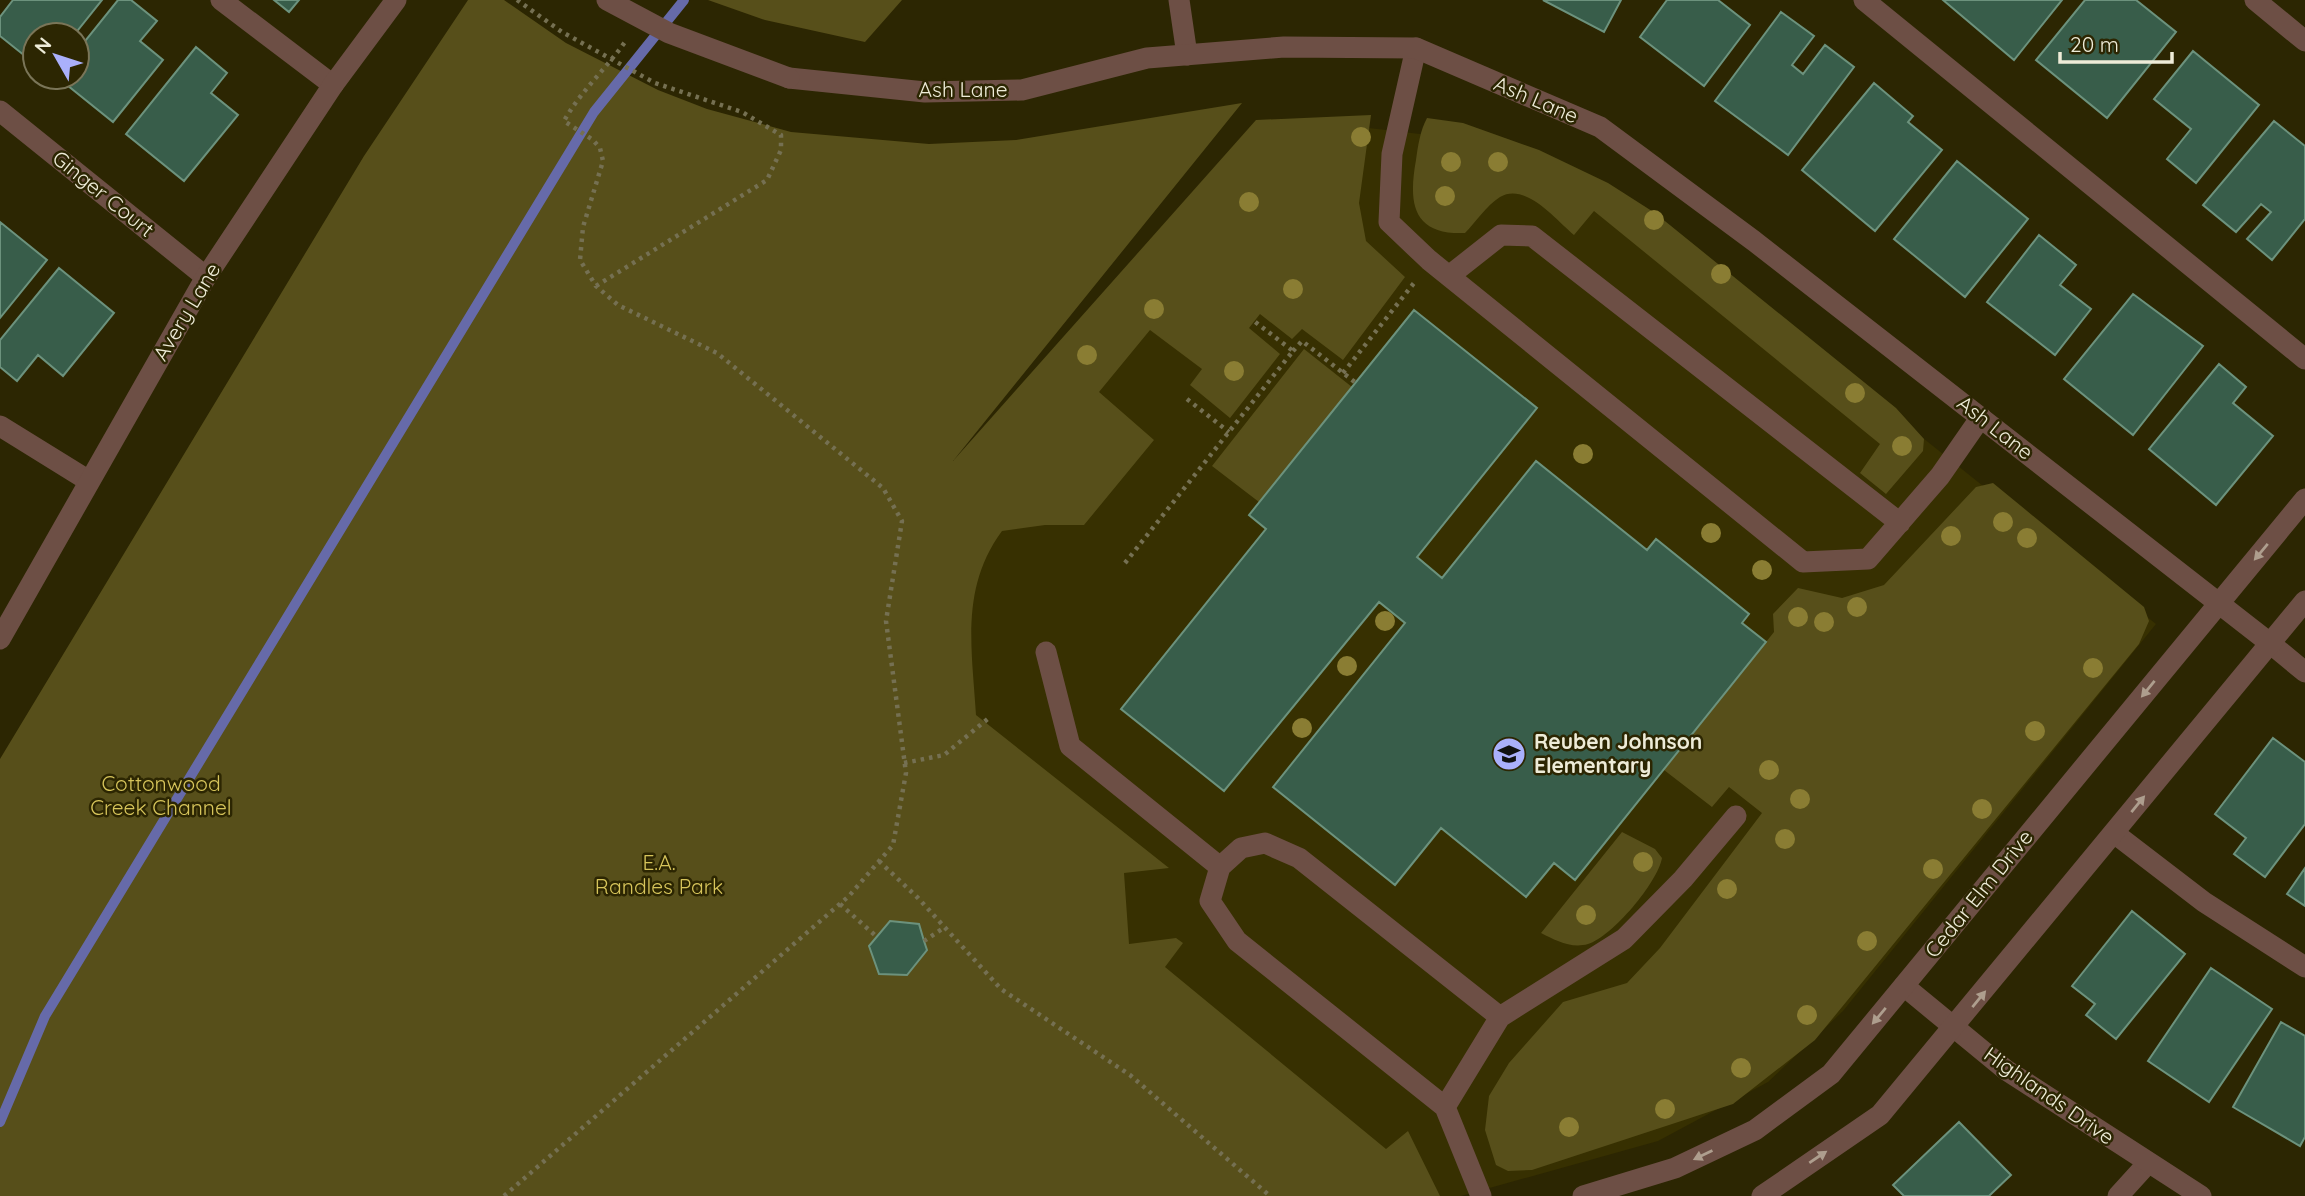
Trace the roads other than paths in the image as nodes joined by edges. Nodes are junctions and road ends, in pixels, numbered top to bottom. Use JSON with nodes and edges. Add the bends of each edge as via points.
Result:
{"nodes":[{"id":1,"x":221,"y":0,"type":"edge"},
{"id":2,"x":396,"y":0,"type":"edge"},
{"id":3,"x":607,"y":0,"type":"edge"},
{"id":4,"x":1179,"y":0,"type":"edge"},
{"id":5,"x":1864,"y":0,"type":"edge"},
{"id":6,"x":2255,"y":0,"type":"edge"},
{"id":7,"x":2305,"y":41,"type":"edge"},
{"id":8,"x":1416,"y":48,"type":"junction"},
{"id":9,"x":1187,"y":55,"type":"junction"},
{"id":10,"x":333,"y":85,"type":"junction"},
{"id":11,"x":0,"y":111,"type":"edge"},
{"id":12,"x":1449,"y":276,"type":"junction"},
{"id":13,"x":206,"y":277,"type":"junction"},
{"id":14,"x":2305,"y":359,"type":"edge"},
{"id":15,"x":1981,"y":417,"type":"junction"},
{"id":16,"x":0,"y":426,"type":"edge"},
{"id":17,"x":89,"y":481,"type":"junction"},
{"id":18,"x":2305,"y":499,"type":"edge"},
{"id":19,"x":1900,"y":523,"type":"junction"},
{"id":20,"x":2305,"y":601,"type":"edge"},
{"id":21,"x":2220,"y":602,"type":"junction"},
{"id":22,"x":0,"y":639,"type":"edge"},
{"id":23,"x":2271,"y":644,"type":"junction"},
{"id":24,"x":1046,"y":652,"type":"dead end"},
{"id":25,"x":2305,"y":672,"type":"edge"},
{"id":26,"x":1736,"y":816,"type":"dead end"},
{"id":27,"x":2114,"y":833,"type":"junction"},
{"id":28,"x":1220,"y":867,"type":"junction"},
{"id":29,"x":2305,"y":967,"type":"edge"},
{"id":30,"x":1904,"y":986,"type":"junction"},
{"id":31,"x":1500,"y":1017,"type":"junction"},
{"id":32,"x":1954,"y":1029,"type":"junction"},
{"id":33,"x":1445,"y":1107,"type":"junction"},
{"id":34,"x":2148,"y":1163,"type":"junction"},
{"id":35,"x":1481,"y":1196,"type":"edge"},
{"id":36,"x":1583,"y":1196,"type":"edge"},
{"id":37,"x":1762,"y":1196,"type":"edge"},
{"id":38,"x":2118,"y":1196,"type":"edge"},
{"id":39,"x":2201,"y":1196,"type":"edge"}],
"edges":[{"from":1,"to":10,"type":"street"},
{"from":2,"to":10,"type":"street","name":"Avery Lane"},
{"from":3,"to":9,"type":"street","name":"Ash Lane","bridge":true,"via":[[669,33],[789,78],[925,92],[1022,90],[1147,58]]},
{"from":4,"to":9,"type":"street"},
{"from":5,"to":14,"type":"street"},
{"from":6,"to":7,"type":"street"},
{"from":8,"to":9,"type":"street","name":"Ash Lane","via":[[1283,47]]},
{"from":8,"to":12,"type":"street","via":[[1392,154],[1389,222]]},
{"from":8,"to":15,"type":"street","name":"Ash Lane","via":[[1600,127]]},
{"from":10,"to":13,"type":"street","name":"Avery Lane"},
{"from":11,"to":13,"type":"street","name":"Ginger Court"},
{"from":12,"to":19,"type":"street","via":[[1501,235],[1532,236]]},
{"from":12,"to":19,"type":"street","via":[[1803,562],[1868,559]]},
{"from":13,"to":17,"type":"street","name":"Avery Lane"},
{"from":15,"to":19,"type":"street","via":[[1940,477]]},
{"from":15,"to":21,"type":"street","name":"Ash Lane"},
{"from":16,"to":17,"type":"street"},
{"from":17,"to":22,"type":"street","name":"Avery Lane"},
{"from":18,"to":21,"type":"street","name":"Cedar Elm Drive","one_way":true},
{"from":20,"to":23,"type":"street"},
{"from":21,"to":23,"type":"street","name":"Ash Lane"},
{"from":21,"to":30,"type":"street","name":"Cedar Elm Drive","one_way":true},
{"from":23,"to":25,"type":"street","name":"Ash Lane"},
{"from":27,"to":23,"type":"street","one_way":true},
{"from":24,"to":28,"type":"street","via":[[1070,746]]},
{"from":26,"to":31,"type":"street","via":[[1624,939]]},
{"from":27,"to":29,"type":"street","via":[[2204,902]]},
{"from":32,"to":27,"type":"street","one_way":true},
{"from":28,"to":31,"type":"street","via":[[1241,848],[1265,843],[1299,858]]},
{"from":28,"to":33,"type":"street","via":[[1210,901],[1237,941]]},
{"from":30,"to":32,"type":"street","name":"Highlands Drive"},
{"from":30,"to":36,"type":"street","name":"Cedar Elm Drive","one_way":true,"via":[[1831,1074],[1755,1130],[1675,1168]]},
{"from":31,"to":33,"type":"street"},
{"from":32,"to":34,"type":"street","name":"Highlands Drive","via":[[2007,1070]]},
{"from":37,"to":32,"type":"street","one_way":true,"via":[[1880,1115]]},
{"from":33,"to":35,"type":"street"},
{"from":34,"to":38,"type":"street"},
{"from":34,"to":39,"type":"street","name":"Highlands Drive"}]}
